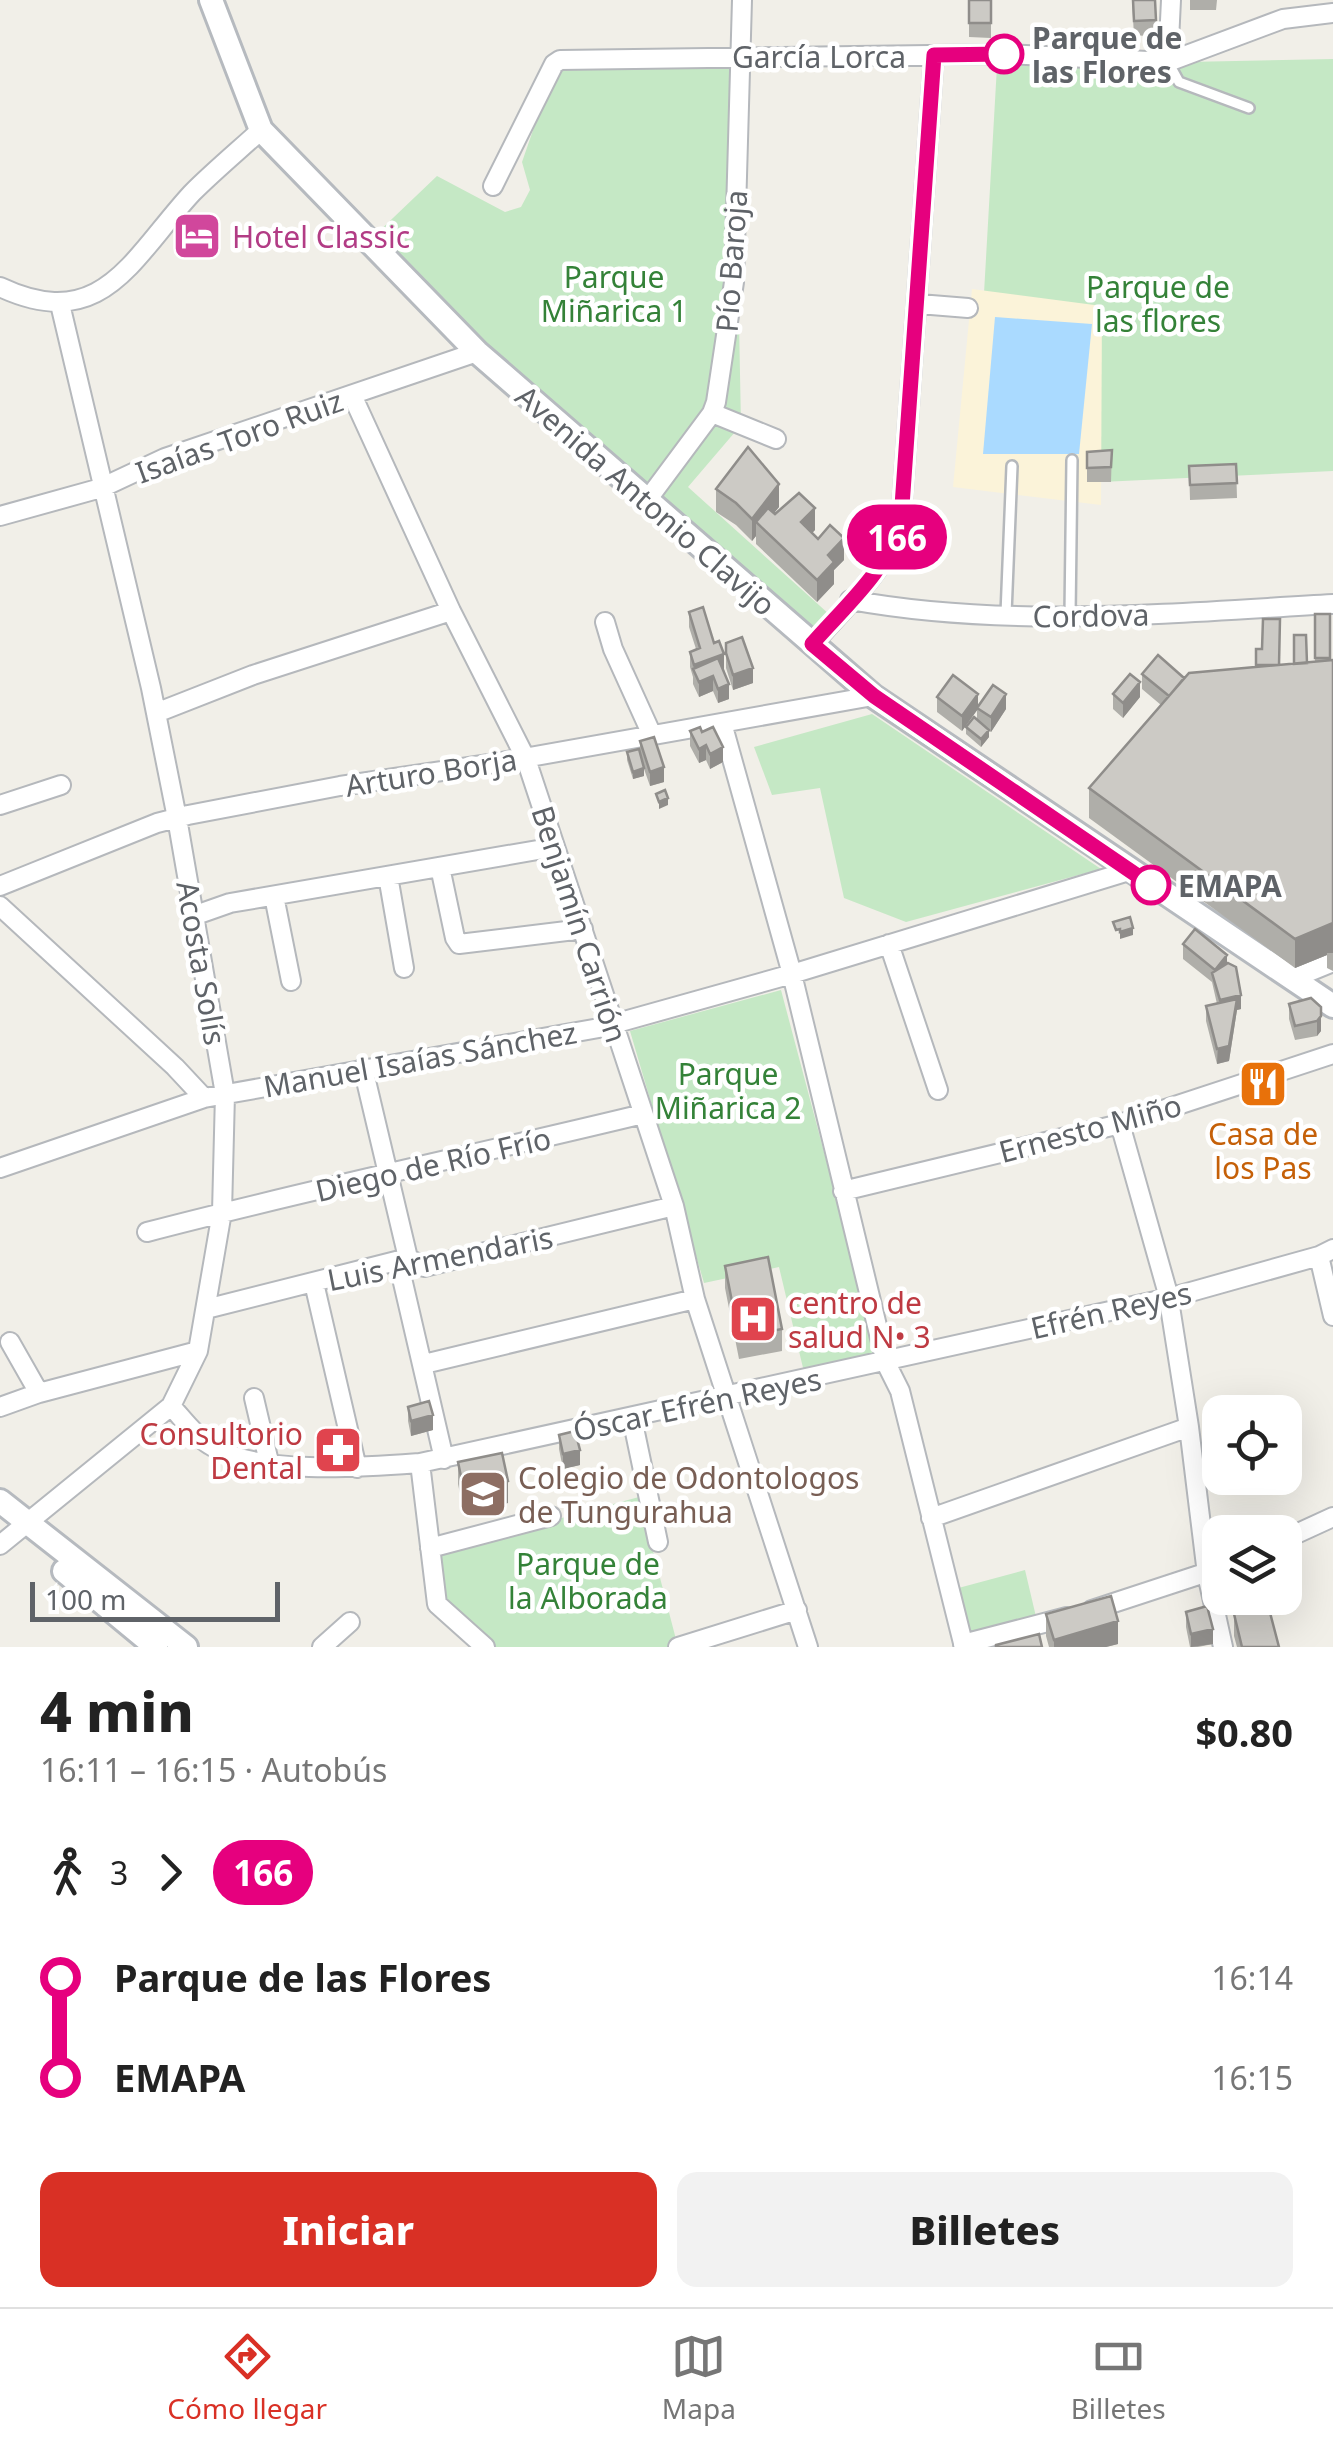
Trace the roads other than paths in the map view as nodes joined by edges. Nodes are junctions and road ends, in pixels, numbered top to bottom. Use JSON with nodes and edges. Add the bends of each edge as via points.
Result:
{"nodes":[{"id":1,"x":211,"y":0,"type":"edge"},
{"id":2,"x":742,"y":0,"type":"edge"},
{"id":3,"x":1171,"y":0,"type":"edge"},
{"id":4,"x":1333,"y":13,"type":"edge"},
{"id":5,"x":934,"y":55,"type":"junction"},
{"id":6,"x":741,"y":56,"type":"junction"},
{"id":7,"x":1168,"y":62,"type":"junction"},
{"id":8,"x":1249,"y":108,"type":"dead end"},
{"id":9,"x":261,"y":130,"type":"junction"},
{"id":10,"x":493,"y":186,"type":"dead end"},
{"id":11,"x":0,"y":287,"type":"edge"},
{"id":12,"x":60,"y":304,"type":"junction"},
{"id":13,"x":919,"y":304,"type":"junction"},
{"id":14,"x":968,"y":308,"type":"dead end"},
{"id":15,"x":477,"y":352,"type":"junction"},
{"id":16,"x":352,"y":395,"type":"junction"},
{"id":17,"x":712,"y":413,"type":"junction"},
{"id":18,"x":776,"y":439,"type":"dead end"},
{"id":19,"x":1072,"y":460,"type":"dead end"},
{"id":20,"x":1012,"y":466,"type":"dead end"},
{"id":21,"x":101,"y":488,"type":"junction"},
{"id":22,"x":648,"y":500,"type":"junction"},
{"id":23,"x":0,"y":516,"type":"edge"},
{"id":24,"x":850,"y":600,"type":"junction"},
{"id":25,"x":1333,"y":604,"type":"edge"},
{"id":26,"x":450,"y":611,"type":"junction"},
{"id":27,"x":1006,"y":617,"type":"junction"},
{"id":28,"x":1070,"y":618,"type":"junction"},
{"id":29,"x":605,"y":622,"type":"dead end"},
{"id":30,"x":812,"y":644,"type":"junction"},
{"id":31,"x":874,"y":696,"type":"junction"},
{"id":32,"x":156,"y":713,"type":"junction"},
{"id":33,"x":722,"y":724,"type":"junction"},
{"id":34,"x":652,"y":736,"type":"junction"},
{"id":35,"x":526,"y":758,"type":"junction"},
{"id":36,"x":61,"y":785,"type":"dead end"},
{"id":37,"x":0,"y":805,"type":"edge"},
{"id":38,"x":177,"y":818,"type":"junction"},
{"id":39,"x":556,"y":847,"type":"junction"},
{"id":40,"x":440,"y":867,"type":"junction"},
{"id":41,"x":1129,"y":871,"type":"junction"},
{"id":42,"x":388,"y":876,"type":"junction"},
{"id":43,"x":0,"y":886,"type":"edge"},
{"id":44,"x":274,"y":896,"type":"junction"},
{"id":45,"x":0,"y":906,"type":"edge"},
{"id":46,"x":193,"y":916,"type":"junction"},
{"id":47,"x":583,"y":929,"type":"junction"},
{"id":48,"x":889,"y":944,"type":"junction"},
{"id":49,"x":1333,"y":962,"type":"edge"},
{"id":50,"x":404,"y":968,"type":"dead end"},
{"id":51,"x":792,"y":974,"type":"junction"},
{"id":52,"x":1294,"y":978,"type":"junction"},
{"id":53,"x":291,"y":981,"type":"dead end"},
{"id":54,"x":1333,"y":1006,"type":"edge"},
{"id":55,"x":612,"y":1024,"type":"junction"},
{"id":56,"x":1333,"y":1054,"type":"edge"},
{"id":57,"x":363,"y":1068,"type":"junction"},
{"id":58,"x":938,"y":1090,"type":"dead end"},
{"id":59,"x":225,"y":1094,"type":"junction"},
{"id":60,"x":204,"y":1098,"type":"junction"},
{"id":61,"x":643,"y":1114,"type":"junction"},
{"id":62,"x":1120,"y":1124,"type":"junction"},
{"id":63,"x":0,"y":1168,"type":"edge"},
{"id":64,"x":389,"y":1176,"type":"junction"},
{"id":65,"x":843,"y":1190,"type":"junction"},
{"id":66,"x":674,"y":1206,"type":"junction"},
{"id":67,"x":222,"y":1212,"type":"junction"},
{"id":68,"x":147,"y":1232,"type":"dead end"},
{"id":69,"x":1326,"y":1253,"type":"edge"},
{"id":70,"x":403,"y":1259,"type":"junction"},
{"id":71,"x":314,"y":1283,"type":"junction"},
{"id":72,"x":1169,"y":1298,"type":"junction"},
{"id":73,"x":695,"y":1300,"type":"junction"},
{"id":74,"x":206,"y":1310,"type":"junction"},
{"id":75,"x":1333,"y":1316,"type":"edge"},
{"id":76,"x":10,"y":1342,"type":"dead end"},
{"id":77,"x":198,"y":1352,"type":"junction"},
{"id":78,"x":886,"y":1363,"type":"junction"},
{"id":79,"x":424,"y":1364,"type":"junction"},
{"id":80,"x":39,"y":1393,"type":"junction"},
{"id":81,"x":726,"y":1396,"type":"junction"},
{"id":82,"x":254,"y":1398,"type":"dead end"},
{"id":83,"x":172,"y":1406,"type":"junction"},
{"id":84,"x":0,"y":1407,"type":"edge"},
{"id":85,"x":632,"y":1418,"type":"junction"},
{"id":86,"x":1189,"y":1426,"type":"junction"},
{"id":87,"x":444,"y":1460,"type":"junction"},
{"id":88,"x":269,"y":1462,"type":"junction"},
{"id":89,"x":420,"y":1463,"type":"junction"},
{"id":90,"x":357,"y":1468,"type":"junction"},
{"id":91,"x":0,"y":1501,"type":"edge"},
{"id":92,"x":1204,"y":1515,"type":"edge"},
{"id":93,"x":551,"y":1516,"type":"dead end"},
{"id":94,"x":1333,"y":1517,"type":"edge"},
{"id":95,"x":931,"y":1518,"type":"junction"},
{"id":96,"x":10,"y":1529,"type":"edge"},
{"id":97,"x":1302,"y":1531,"type":"edge"},
{"id":98,"x":658,"y":1542,"type":"dead end"},
{"id":99,"x":430,"y":1548,"type":"junction"},
{"id":100,"x":1202,"y":1575,"type":"edge"},
{"id":101,"x":797,"y":1610,"type":"junction"},
{"id":102,"x":1219,"y":1615,"type":"edge"},
{"id":103,"x":350,"y":1622,"type":"dead end"},
{"id":104,"x":963,"y":1645,"type":"edge"},
{"id":105,"x":181,"y":1646,"type":"edge"},
{"id":106,"x":156,"y":1647,"type":"edge"},
{"id":107,"x":322,"y":1647,"type":"edge"},
{"id":108,"x":485,"y":1647,"type":"edge"},
{"id":109,"x":678,"y":1647,"type":"edge"},
{"id":110,"x":808,"y":1647,"type":"edge"},
{"id":111,"x":1223,"y":1647,"type":"edge"}],
"edges":[{"from":1,"to":9,"type":"main road","name":"Avenida Antonio Clavijo"},
{"from":2,"to":6,"type":"street","name":"Pío Baroja"},
{"from":3,"to":7,"type":"street"},
{"from":4,"to":7,"type":"street","name":"García Lorca","via":[[1283,19]]},
{"from":5,"to":6,"type":"street","name":"García Lorca"},
{"from":5,"to":7,"type":"street","name":"García Lorca"},
{"from":5,"to":13,"type":"street"},
{"from":6,"to":10,"type":"street","name":"García Lorca","via":[[560,60]]},
{"from":6,"to":17,"type":"street","name":"Pío Baroja","via":[[734,282]]},
{"from":7,"to":8,"type":"lane","via":[[1179,82]]},
{"from":9,"to":12,"type":"street","via":[[194,192],[116,281]]},
{"from":9,"to":15,"type":"main road","name":"Avenida Antonio Clavijo"},
{"from":11,"to":12,"type":"street"},
{"from":12,"to":21,"type":"street","name":"Acosta Solís"},
{"from":13,"to":14,"type":"street"},
{"from":13,"to":24,"type":"street","via":[[901,520],[895,544]]},
{"from":15,"to":16,"type":"street","name":"Isaías Toro Ruiz"},
{"from":15,"to":22,"type":"main road","name":"Avenida Antonio Clavijo"},
{"from":16,"to":21,"type":"street","name":"Isaías Toro Ruiz","via":[[165,458]]},
{"from":16,"to":26,"type":"street","name":"Benjamín Carrión"},
{"from":17,"to":18,"type":"street"},
{"from":17,"to":22,"type":"street","name":"Pío Baroja"},
{"from":19,"to":28,"type":"lane"},
{"from":20,"to":27,"type":"lane"},
{"from":21,"to":23,"type":"street","name":"Isaías Toro Ruiz"},
{"from":21,"to":32,"type":"street","name":"Acosta Solís"},
{"from":22,"to":30,"type":"main road","name":"Avenida Antonio Clavijo"},
{"from":24,"to":27,"type":"street","name":"Cordova"},
{"from":24,"to":30,"type":"street"},
{"from":25,"to":28,"type":"street","name":"Cordova"},
{"from":26,"to":32,"type":"street"},
{"from":26,"to":35,"type":"street","name":"Benjamín Carrión"},
{"from":27,"to":28,"type":"street","name":"Cordova"},
{"from":29,"to":34,"type":"street"},
{"from":30,"to":31,"type":"main road","name":"Avenida Antonio Clavijo"},
{"from":31,"to":33,"type":"street","name":"Arturo Borja"},
{"from":31,"to":41,"type":"main road","name":"Avenida Antonio Clavijo"},
{"from":32,"to":38,"type":"street","name":"Acosta Solís"},
{"from":33,"to":34,"type":"street","name":"Arturo Borja"},
{"from":33,"to":51,"type":"street"},
{"from":34,"to":35,"type":"street","name":"Arturo Borja"},
{"from":35,"to":38,"type":"street","name":"Arturo Borja"},
{"from":35,"to":39,"type":"street","name":"Benjamín Carrión"},
{"from":36,"to":37,"type":"street"},
{"from":38,"to":43,"type":"street","name":"Arturo Borja"},
{"from":38,"to":46,"type":"street","name":"Acosta Solís"},
{"from":39,"to":40,"type":"street"},
{"from":39,"to":47,"type":"street","name":"Benjamín Carrión"},
{"from":40,"to":42,"type":"street"},
{"from":40,"to":47,"type":"street","via":[[459,944]]},
{"from":41,"to":48,"type":"street","name":"Manuel Isaías Sánchez"},
{"from":41,"to":52,"type":"main road","name":"Avenida Antonio Clavijo"},
{"from":42,"to":44,"type":"street"},
{"from":42,"to":50,"type":"street"},
{"from":44,"to":46,"type":"street"},
{"from":44,"to":53,"type":"street"},
{"from":45,"to":60,"type":"street"},
{"from":46,"to":59,"type":"street","name":"Acosta Solís"},
{"from":47,"to":55,"type":"street","name":"Benjamín Carrión"},
{"from":48,"to":51,"type":"street","name":"Manuel Isaías Sánchez"},
{"from":48,"to":58,"type":"street"},
{"from":49,"to":52,"type":"street"},
{"from":51,"to":55,"type":"street","name":"Manuel Isaías Sánchez"},
{"from":51,"to":65,"type":"street"},
{"from":52,"to":54,"type":"main road","name":"Avenida Antonio Clavijo"},
{"from":55,"to":57,"type":"street","name":"Manuel Isaías Sánchez"},
{"from":55,"to":61,"type":"street","name":"Benjamín Carrión"},
{"from":56,"to":62,"type":"street","name":"Ernesto Miño"},
{"from":57,"to":59,"type":"street","name":"Manuel Isaías Sánchez"},
{"from":57,"to":64,"type":"street"},
{"from":59,"to":60,"type":"street","name":"Manuel Isaías Sánchez"},
{"from":59,"to":67,"type":"street","name":"Acosta Solís"},
{"from":60,"to":63,"type":"street","name":"Manuel Isaías Sánchez"},
{"from":61,"to":64,"type":"street","name":"Diego de Río Frío"},
{"from":61,"to":66,"type":"street","name":"Benjamín Carrión"},
{"from":62,"to":65,"type":"street","name":"Ernesto Miño"},
{"from":62,"to":72,"type":"street"},
{"from":64,"to":67,"type":"street","name":"Diego de Río Frío"},
{"from":64,"to":70,"type":"street"},
{"from":65,"to":78,"type":"street"},
{"from":66,"to":70,"type":"street","name":"Luis Armendaris","via":[[424,1267]]},
{"from":66,"to":73,"type":"street","name":"Benjamín Carrión"},
{"from":67,"to":68,"type":"street","name":"Diego de Río Frío"},
{"from":67,"to":74,"type":"street","name":"Acosta Solís"},
{"from":69,"to":72,"type":"street","name":"Efrén Reyes"},
{"from":69,"to":75,"type":"street"},
{"from":70,"to":71,"type":"street","name":"Luis Armendaris"},
{"from":70,"to":79,"type":"street"},
{"from":71,"to":74,"type":"street","name":"Luis Armendaris"},
{"from":71,"to":90,"type":"street"},
{"from":72,"to":78,"type":"street","name":"Efrén Reyes"},
{"from":72,"to":86,"type":"street"},
{"from":73,"to":79,"type":"street"},
{"from":73,"to":81,"type":"street","name":"Benjamín Carrión"},
{"from":74,"to":77,"type":"street","name":"Acosta Solís"},
{"from":76,"to":80,"type":"street"},
{"from":77,"to":80,"type":"street"},
{"from":77,"to":83,"type":"street","name":"Acosta Solís"},
{"from":78,"to":81,"type":"street","name":"Óscar Efrén Reyes"},
{"from":78,"to":95,"type":"street","via":[[900,1391]]},
{"from":79,"to":87,"type":"street"},
{"from":80,"to":84,"type":"street"},
{"from":81,"to":85,"type":"street","name":"Óscar Efrén Reyes"},
{"from":81,"to":101,"type":"street","name":"Benjamín Carrión"},
{"from":82,"to":88,"type":"street"},
{"from":83,"to":88,"type":"street","name":"Óscar Efrén Reyes","via":[[211,1446]]},
{"from":83,"to":96,"type":"street","name":"Acosta Solís"},
{"from":85,"to":87,"type":"street","name":"Óscar Efrén Reyes"},
{"from":85,"to":98,"type":"street"},
{"from":86,"to":92,"type":"street"},
{"from":86,"to":95,"type":"street"},
{"from":87,"to":89,"type":"street","name":"Óscar Efrén Reyes"},
{"from":88,"to":90,"type":"street","name":"Óscar Efrén Reyes"},
{"from":89,"to":90,"type":"street","name":"Óscar Efrén Reyes"},
{"from":89,"to":99,"type":"street"},
{"from":91,"to":96,"type":"main road"},
{"from":93,"to":99,"type":"street"},
{"from":94,"to":97,"type":"street"},
{"from":95,"to":104,"type":"street"},
{"from":96,"to":105,"type":"main road"},
{"from":96,"to":106,"type":"main road"},
{"from":99,"to":108,"type":"street","via":[[438,1604]]},
{"from":100,"to":104,"type":"street"},
{"from":101,"to":109,"type":"street"},
{"from":101,"to":110,"type":"street","name":"Benjamín Carrión"},
{"from":102,"to":111,"type":"street"},
{"from":103,"to":107,"type":"street"}]}
